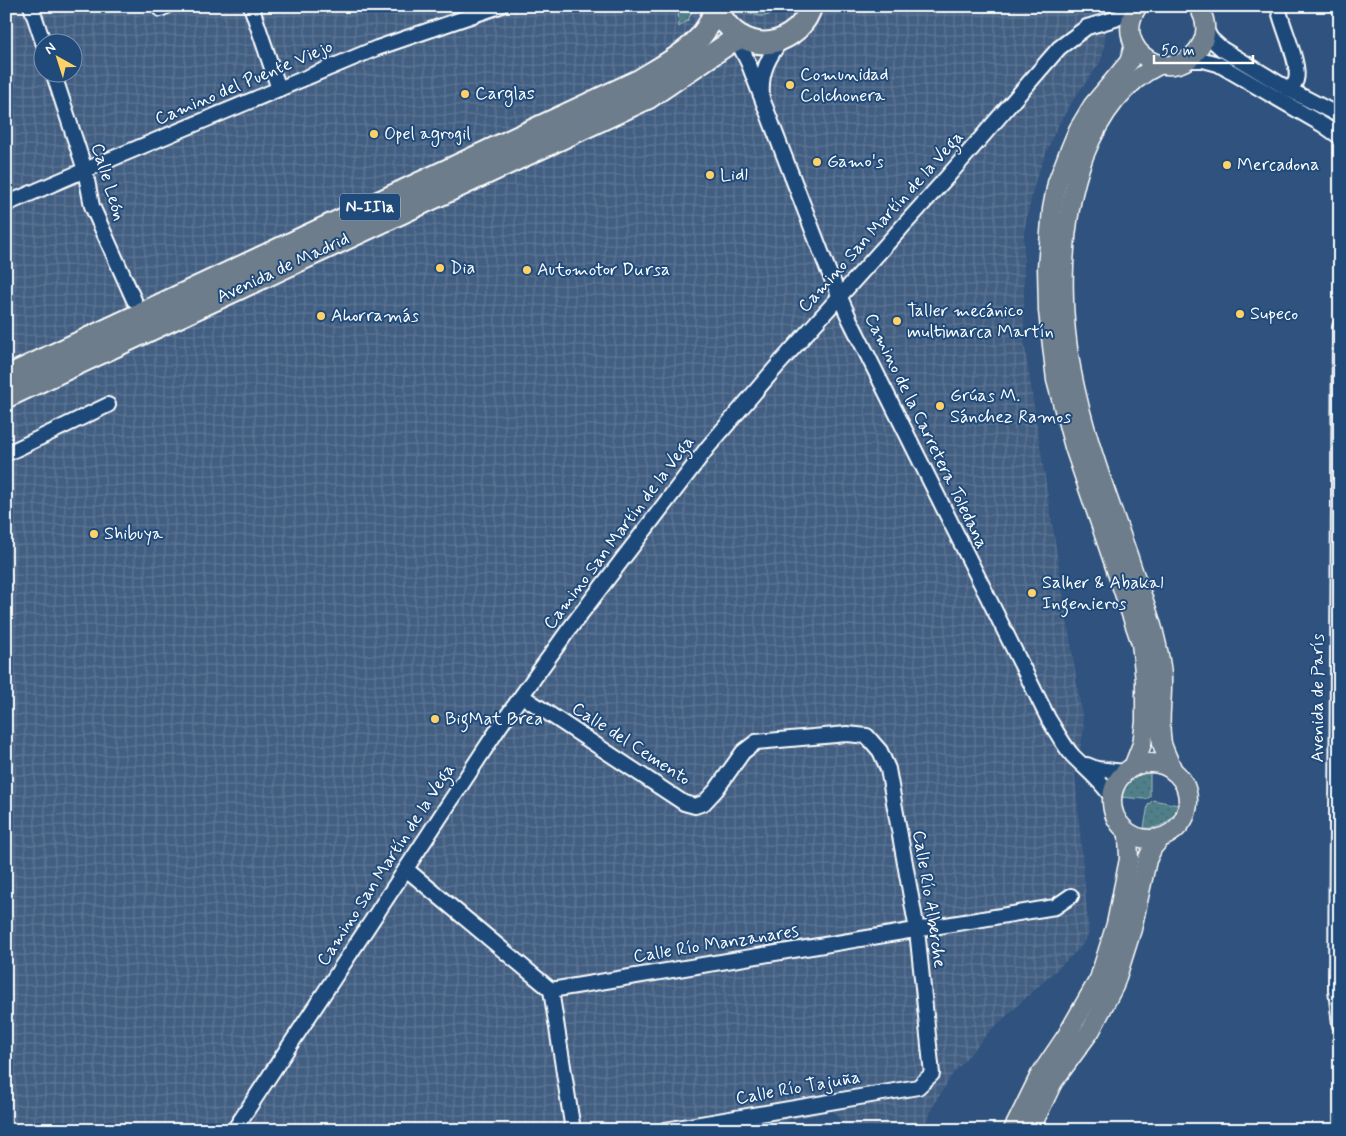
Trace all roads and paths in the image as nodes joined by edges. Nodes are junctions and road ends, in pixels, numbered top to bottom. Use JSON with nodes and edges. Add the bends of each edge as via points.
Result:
{"nodes":[{"id":1,"x":31,"y":6,"type":"edge"},
{"id":2,"x":251,"y":6,"type":"edge"},
{"id":3,"x":500,"y":6,"type":"edge"},
{"id":4,"x":716,"y":6,"type":"edge"},
{"id":5,"x":1138,"y":6,"type":"edge"},
{"id":6,"x":1198,"y":6,"type":"edge"},
{"id":7,"x":1278,"y":6,"type":"edge"},
{"id":8,"x":811,"y":7,"type":"edge"},
{"id":9,"x":469,"y":11,"type":"edge"},
{"id":10,"x":1107,"y":22,"type":"junction"},
{"id":11,"x":1205,"y":28,"type":"junction"},
{"id":12,"x":40,"y":32,"type":"edge"},
{"id":13,"x":737,"y":35,"type":"junction"},
{"id":14,"x":782,"y":39,"type":"junction"},
{"id":15,"x":1133,"y":39,"type":"junction"},
{"id":16,"x":1188,"y":60,"type":"junction"},
{"id":17,"x":1159,"y":65,"type":"junction"},
{"id":18,"x":56,"y":82,"type":"edge"},
{"id":19,"x":279,"y":89,"type":"junction"},
{"id":20,"x":1290,"y":90,"type":"junction"},
{"id":21,"x":763,"y":103,"type":"junction"},
{"id":22,"x":1340,"y":116,"type":"edge"},
{"id":23,"x":1340,"y":137,"type":"edge"},
{"id":24,"x":85,"y":170,"type":"junction"},
{"id":25,"x":6,"y":204,"type":"edge"},
{"id":26,"x":840,"y":296,"type":"junction"},
{"id":27,"x":134,"y":300,"type":"dead end"},
{"id":28,"x":1340,"y":327,"type":"edge"},
{"id":29,"x":6,"y":377,"type":"edge"},
{"id":30,"x":6,"y":397,"type":"edge"},
{"id":31,"x":108,"y":405,"type":"dead end"},
{"id":32,"x":1339,"y":450,"type":"edge"},
{"id":33,"x":6,"y":454,"type":"edge"},
{"id":34,"x":1339,"y":560,"type":"edge"},
{"id":35,"x":1338,"y":668,"type":"edge"},
{"id":36,"x":522,"y":696,"type":"junction"},
{"id":37,"x":867,"y":736,"type":"joint"},
{"id":38,"x":1081,"y":763,"type":"junction"},
{"id":39,"x":1129,"y":769,"type":"junction"},
{"id":40,"x":1173,"y":771,"type":"junction"},
{"id":41,"x":1111,"y":796,"type":"junction"},
{"id":42,"x":1128,"y":834,"type":"junction"},
{"id":43,"x":1161,"y":838,"type":"junction"},
{"id":44,"x":406,"y":869,"type":"junction"},
{"id":45,"x":1338,"y":888,"type":"edge"},
{"id":46,"x":1071,"y":896,"type":"dead end"},
{"id":47,"x":917,"y":930,"type":"junction"},
{"id":48,"x":551,"y":990,"type":"junction"},
{"id":49,"x":1340,"y":1025,"type":"edge"},
{"id":50,"x":932,"y":1074,"type":"joint"},
{"id":51,"x":234,"y":1130,"type":"edge"},
{"id":52,"x":573,"y":1130,"type":"edge"},
{"id":53,"x":665,"y":1130,"type":"edge"},
{"id":54,"x":1012,"y":1130,"type":"edge"},
{"id":55,"x":1030,"y":1130,"type":"edge"}],
"edges":[{"from":1,"to":12,"type":"street"},
{"from":2,"to":19,"type":"street"},
{"from":3,"to":9,"type":"street","name":"Camino del Puente Viejo"},
{"from":4,"to":13,"type":"highway","number":"N-IIIa","via":[[720,16]]},
{"from":4,"to":29,"type":"highway","name":"Avenida de Madrid","number":"N-IIIa","via":[[701,37],[640,80]]},
{"from":5,"to":10,"type":"street","name":"Camino San Martín de la Vega"},
{"from":5,"to":15,"type":"main road","via":[[1131,21]]},
{"from":6,"to":11,"type":"main road"},
{"from":7,"to":20,"type":"street","via":[[1297,73]]},
{"from":8,"to":14,"type":"highway","via":[[800,26]]},
{"from":9,"to":19,"type":"street","name":"Camino del Puente Viejo"},
{"from":10,"to":15,"type":"street","via":[[1122,24]]},
{"from":10,"to":26,"type":"street","name":"Camino San Martín de la Vega","via":[[1087,27],[1059,48]]},
{"from":11,"to":16,"type":"main road","via":[[1203,41]]},
{"from":11,"to":20,"type":"street","via":[[1222,49]]},
{"from":13,"to":14,"type":"highway","via":[[758,43]]},
{"from":13,"to":21,"type":"street","name":"Camino de la Carretera Toledana"},
{"from":13,"to":30,"type":"highway","name":"Avenida de Madrid","number":"N-IIIa","via":[[648,98]]},
{"from":14,"to":21,"type":"street","name":"Camino de la Carretera Toledana","via":[[765,67]]},
{"from":15,"to":17,"type":"main road","via":[[1145,58]]},
{"from":15,"to":39,"type":"main road","via":[[1129,62],[1093,105],[1078,130],[1057,183],[1047,267],[1056,380],[1072,439],[1141,643],[1145,722],[1142,744]]},
{"from":16,"to":17,"type":"main road","via":[[1176,65]]},
{"from":16,"to":23,"type":"street","via":[[1218,64],[1324,124]]},
{"from":17,"to":40,"type":"main road","via":[[1142,74],[1124,90],[1092,137],[1072,202],[1065,258],[1064,307],[1072,373],[1089,440],[1155,636],[1162,677],[1162,744]]},
{"from":18,"to":24,"type":"street","name":"Calle León"},
{"from":19,"to":24,"type":"street","name":"Camino del Puente Viejo"},
{"from":20,"to":22,"type":"street"},
{"from":21,"to":26,"type":"street","name":"Camino de la Carretera Toledana"},
{"from":24,"to":25,"type":"street","name":"Camino del Puente Viejo"},
{"from":24,"to":27,"type":"street","name":"Calle León","via":[[92,206]]},
{"from":26,"to":36,"type":"street","name":"Camino San Martín de la Vega","via":[[702,454]]},
{"from":26,"to":38,"type":"street","name":"Camino de la Carretera Toledana","via":[[1049,720],[1062,742]]},
{"from":28,"to":32,"type":"street","name":"Avenida de París"},
{"from":31,"to":33,"type":"street"},
{"from":32,"to":34,"type":"street","name":"Avenida de París"},
{"from":34,"to":35,"type":"street","name":"Avenida de París"},
{"from":35,"to":45,"type":"street","name":"Avenida de París"},
{"from":36,"to":37,"type":"street","name":"Calle del Cemento","via":[[684,803],[695,806],[704,803],[743,752],[756,742],[848,734]]},
{"from":36,"to":44,"type":"street","name":"Camino San Martín de la Vega"},
{"from":37,"to":47,"type":"street","name":"Calle Río Alberche","via":[[880,750],[888,768]]},
{"from":38,"to":39,"type":"street","via":[[1097,768]]},
{"from":38,"to":41,"type":"street","name":"Camino de la Carretera Toledana"},
{"from":39,"to":40,"type":"main road","via":[[1147,763],[1161,764]]},
{"from":39,"to":41,"type":"main road","via":[[1116,782]]},
{"from":40,"to":43,"type":"main road","via":[[1182,780],[1189,802],[1184,820]]},
{"from":41,"to":42,"type":"main road","via":[[1112,812],[1118,825]]},
{"from":42,"to":43,"type":"main road","via":[[1142,839]]},
{"from":42,"to":54,"type":"main road","via":[[1128,858],[1116,924],[1099,979],[1040,1074]]},
{"from":43,"to":55,"type":"main road","via":[[1147,860],[1132,929],[1114,986],[1091,1030],[1053,1082]]},
{"from":44,"to":48,"type":"street"},
{"from":44,"to":51,"type":"street","name":"Camino San Martín de la Vega"},
{"from":45,"to":49,"type":"street","name":"Avenida de París","via":[[1337,1010]]},
{"from":46,"to":47,"type":"street","name":"Calle Río Manzanares","via":[[1055,907]]},
{"from":47,"to":48,"type":"street","name":"Calle Río Manzanares"},
{"from":47,"to":50,"type":"street","name":"Calle Río Alberche"},
{"from":48,"to":52,"type":"street"},
{"from":50,"to":53,"type":"street","name":"Calle Río Tajuña","via":[[918,1087]]}]}
